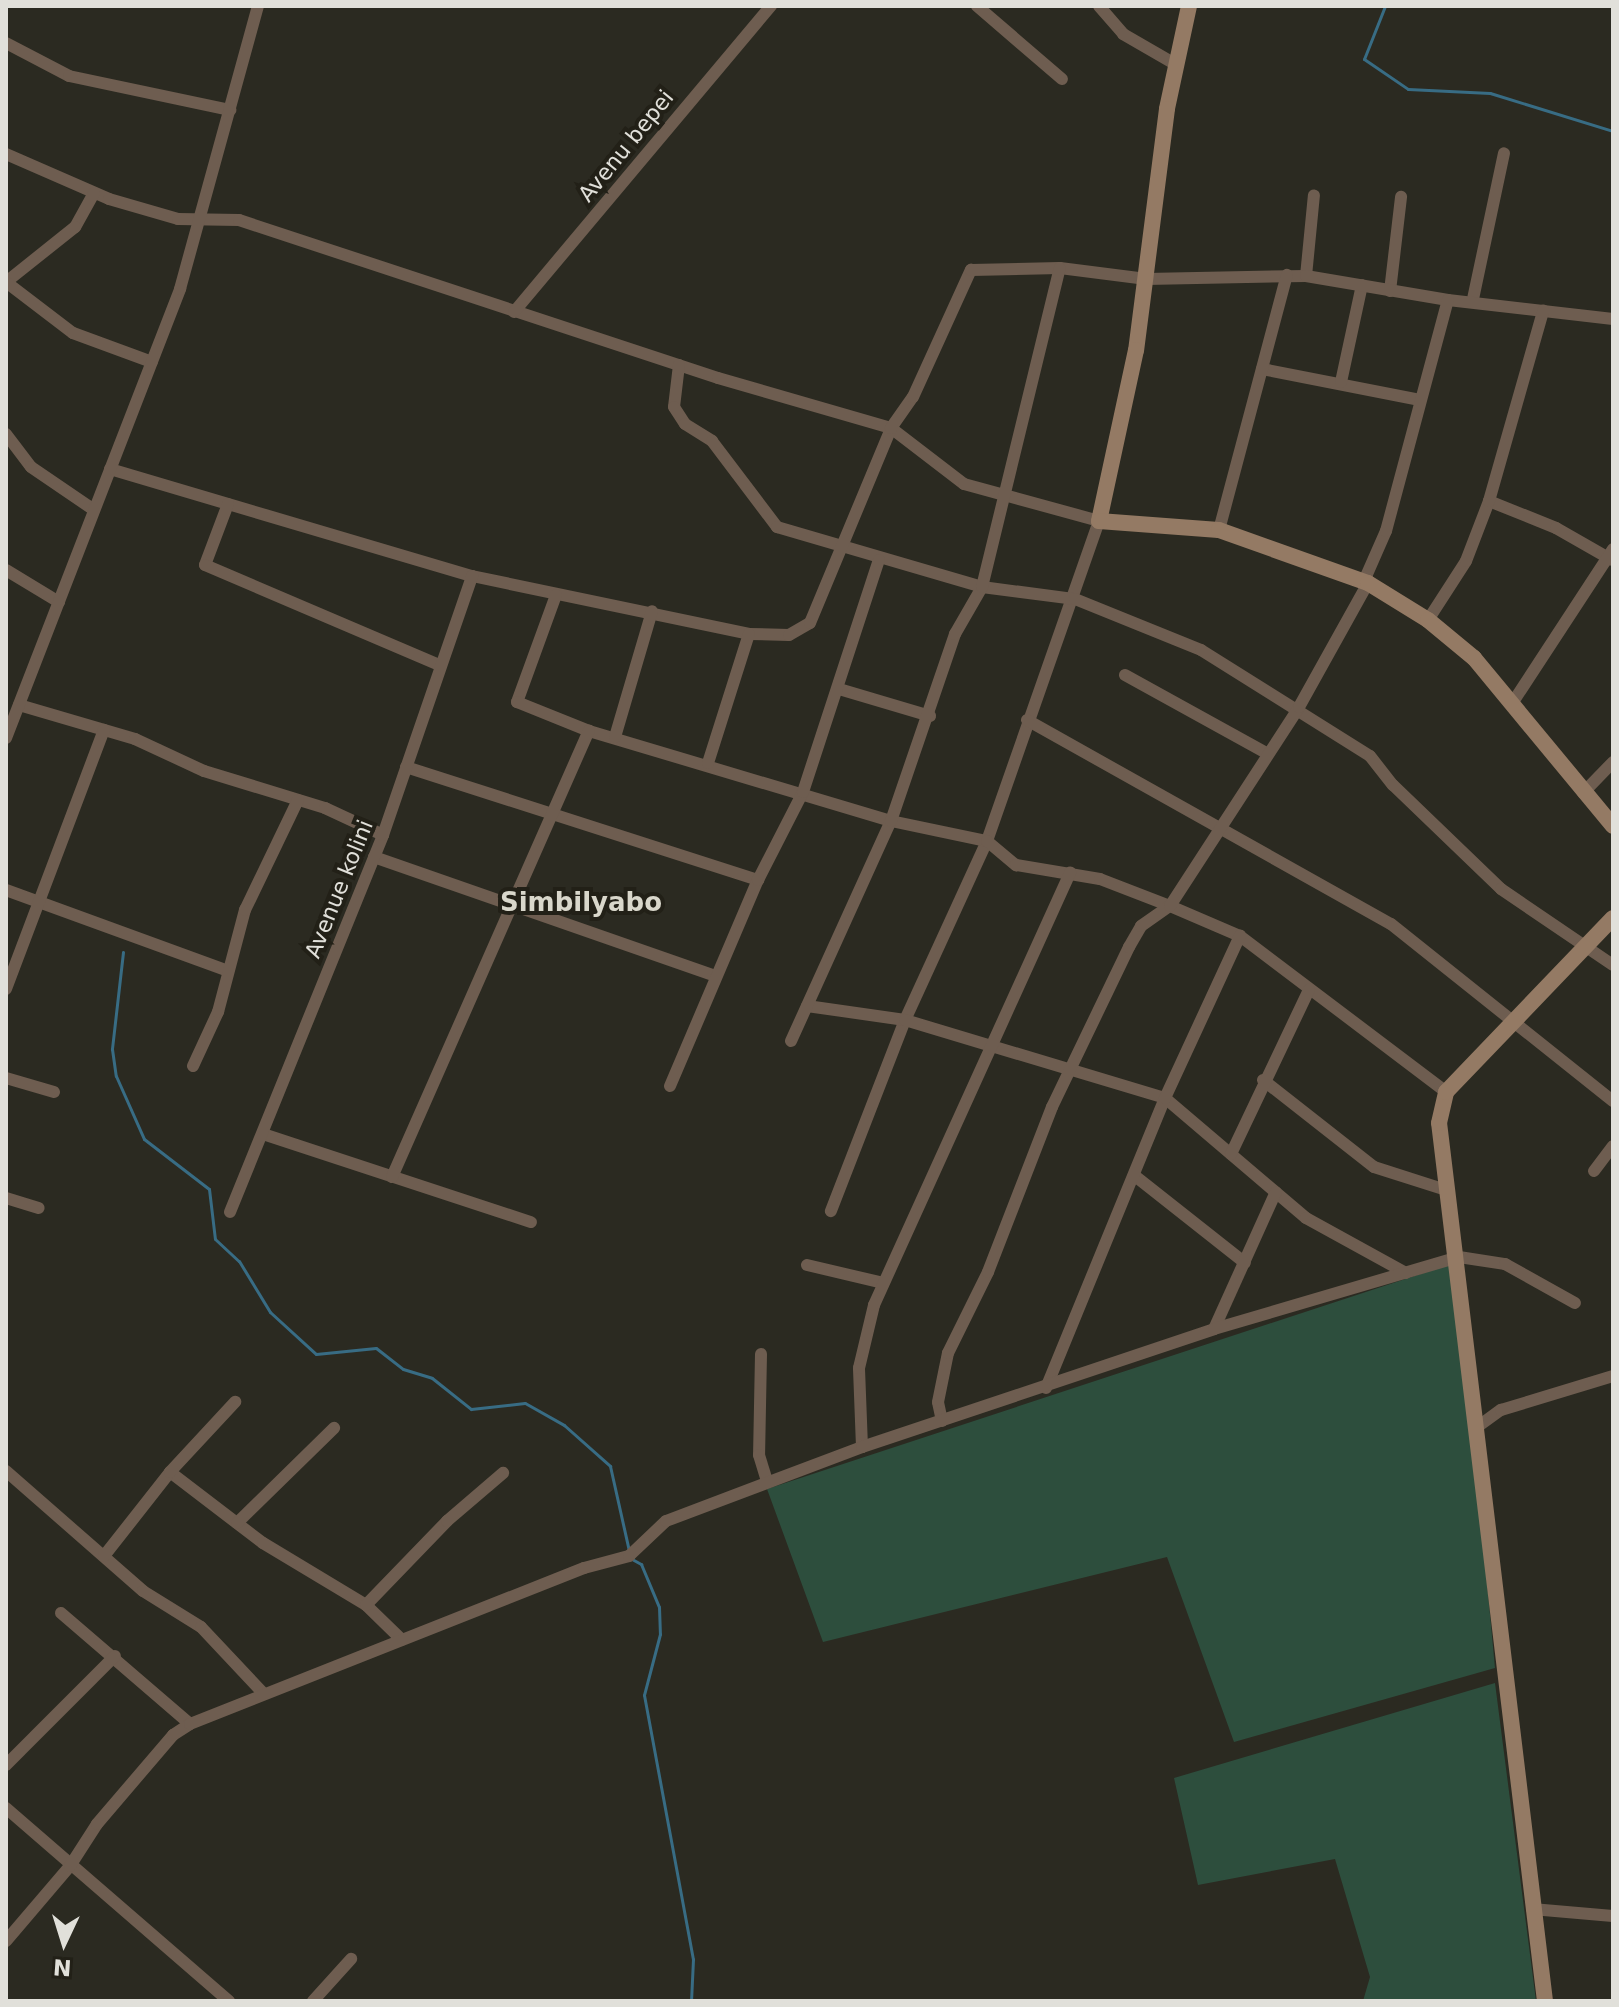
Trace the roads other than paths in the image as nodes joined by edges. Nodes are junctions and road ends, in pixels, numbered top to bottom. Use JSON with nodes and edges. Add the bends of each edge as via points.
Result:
{"nodes":[{"id":1,"x":258,"y":6,"type":"edge"},
{"id":2,"x":771,"y":6,"type":"edge"},
{"id":3,"x":977,"y":6,"type":"edge"},
{"id":4,"x":1099,"y":6,"type":"edge"},
{"id":5,"x":1189,"y":6,"type":"edge"},
{"id":6,"x":6,"y":43,"type":"edge"},
{"id":7,"x":1175,"y":64,"type":"junction"},
{"id":8,"x":1062,"y":79,"type":"dead end"},
{"id":9,"x":230,"y":110,"type":"junction"},
{"id":10,"x":1504,"y":153,"type":"dead end"},
{"id":11,"x":6,"y":154,"type":"edge"},
{"id":12,"x":94,"y":193,"type":"junction"},
{"id":13,"x":1314,"y":195,"type":"dead end"},
{"id":14,"x":1401,"y":197,"type":"dead end"},
{"id":15,"x":202,"y":217,"type":"junction"},
{"id":16,"x":1060,"y":268,"type":"junction"},
{"id":17,"x":1287,"y":275,"type":"junction"},
{"id":18,"x":1306,"y":276,"type":"junction"},
{"id":19,"x":1146,"y":279,"type":"junction"},
{"id":20,"x":1362,"y":285,"type":"junction"},
{"id":21,"x":1390,"y":291,"type":"junction"},
{"id":22,"x":1473,"y":299,"type":"junction"},
{"id":23,"x":1448,"y":300,"type":"junction"},
{"id":24,"x":1543,"y":311,"type":"junction"},
{"id":25,"x":514,"y":312,"type":"junction"},
{"id":26,"x":1613,"y":319,"type":"edge"},
{"id":27,"x":152,"y":362,"type":"junction"},
{"id":28,"x":679,"y":365,"type":"junction"},
{"id":29,"x":1262,"y":369,"type":"junction"},
{"id":30,"x":1341,"y":382,"type":"junction"},
{"id":31,"x":1420,"y":400,"type":"junction"},
{"id":32,"x":891,"y":428,"type":"junction"},
{"id":33,"x":6,"y":434,"type":"edge"},
{"id":34,"x":110,"y":469,"type":"junction"},
{"id":35,"x":1007,"y":499,"type":"junction"},
{"id":36,"x":1489,"y":501,"type":"junction"},
{"id":37,"x":228,"y":504,"type":"junction"},
{"id":38,"x":94,"y":510,"type":"junction"},
{"id":39,"x":1099,"y":521,"type":"junction"},
{"id":40,"x":1219,"y":530,"type":"junction"},
{"id":41,"x":842,"y":550,"type":"junction"},
{"id":42,"x":1611,"y":555,"type":"edge"},
{"id":43,"x":879,"y":560,"type":"junction"},
{"id":44,"x":6,"y":570,"type":"edge"},
{"id":45,"x":472,"y":576,"type":"junction"},
{"id":46,"x":1366,"y":582,"type":"junction"},
{"id":47,"x":982,"y":587,"type":"junction"},
{"id":48,"x":556,"y":595,"type":"junction"},
{"id":49,"x":1075,"y":599,"type":"junction"},
{"id":50,"x":59,"y":602,"type":"junction"},
{"id":51,"x":652,"y":611,"type":"junction"},
{"id":52,"x":1428,"y":620,"type":"junction"},
{"id":53,"x":749,"y":634,"type":"junction"},
{"id":54,"x":439,"y":665,"type":"junction"},
{"id":55,"x":1125,"y":675,"type":"dead end"},
{"id":56,"x":839,"y":689,"type":"junction"},
{"id":57,"x":1513,"y":702,"type":"junction"},
{"id":58,"x":19,"y":705,"type":"junction"},
{"id":59,"x":1299,"y":707,"type":"junction"},
{"id":60,"x":930,"y":716,"type":"junction"},
{"id":61,"x":1027,"y":720,"type":"junction"},
{"id":62,"x":104,"y":730,"type":"junction"},
{"id":63,"x":589,"y":731,"type":"junction"},
{"id":64,"x":615,"y":737,"type":"junction"},
{"id":65,"x":6,"y":738,"type":"edge"},
{"id":66,"x":1268,"y":754,"type":"junction"},
{"id":67,"x":1613,"y":762,"type":"edge"},
{"id":68,"x":708,"y":763,"type":"junction"},
{"id":69,"x":406,"y":767,"type":"junction"},
{"id":70,"x":803,"y":792,"type":"junction"},
{"id":71,"x":1583,"y":793,"type":"junction"},
{"id":72,"x":298,"y":800,"type":"junction"},
{"id":73,"x":555,"y":815,"type":"junction"},
{"id":74,"x":891,"y":821,"type":"junction"},
{"id":75,"x":1613,"y":826,"type":"edge"},
{"id":76,"x":1219,"y":827,"type":"junction"},
{"id":77,"x":383,"y":835,"type":"junction"},
{"id":78,"x":987,"y":841,"type":"junction"},
{"id":79,"x":374,"y":857,"type":"junction"},
{"id":80,"x":1070,"y":872,"type":"junction"},
{"id":81,"x":758,"y":880,"type":"junction"},
{"id":82,"x":6,"y":890,"type":"edge"},
{"id":83,"x":40,"y":902,"type":"junction"},
{"id":84,"x":1170,"y":906,"type":"junction"},
{"id":85,"x":511,"y":908,"type":"junction"},
{"id":86,"x":1613,"y":918,"type":"edge"},
{"id":87,"x":1240,"y":936,"type":"junction"},
{"id":88,"x":1588,"y":945,"type":"junction"},
{"id":89,"x":1613,"y":965,"type":"edge"},
{"id":90,"x":226,"y":970,"type":"junction"},
{"id":91,"x":716,"y":976,"type":"junction"},
{"id":92,"x":6,"y":989,"type":"edge"},
{"id":93,"x":1309,"y":990,"type":"junction"},
{"id":94,"x":807,"y":1006,"type":"junction"},
{"id":95,"x":905,"y":1020,"type":"junction"},
{"id":96,"x":1516,"y":1021,"type":"junction"},
{"id":97,"x":791,"y":1041,"type":"dead end"},
{"id":98,"x":989,"y":1046,"type":"junction"},
{"id":99,"x":193,"y":1066,"type":"dead end"},
{"id":100,"x":1072,"y":1066,"type":"junction"},
{"id":101,"x":6,"y":1078,"type":"edge"},
{"id":102,"x":1263,"y":1080,"type":"junction"},
{"id":103,"x":670,"y":1086,"type":"dead end"},
{"id":104,"x":54,"y":1092,"type":"dead end"},
{"id":105,"x":1446,"y":1092,"type":"junction"},
{"id":106,"x":1165,"y":1098,"type":"junction"},
{"id":107,"x":1613,"y":1101,"type":"edge"},
{"id":108,"x":263,"y":1134,"type":"junction"},
{"id":109,"x":1613,"y":1146,"type":"edge"},
{"id":110,"x":1231,"y":1154,"type":"junction"},
{"id":111,"x":1594,"y":1171,"type":"dead end"},
{"id":112,"x":1135,"y":1176,"type":"junction"},
{"id":113,"x":392,"y":1177,"type":"junction"},
{"id":114,"x":1446,"y":1190,"type":"junction"},
{"id":115,"x":1276,"y":1192,"type":"junction"},
{"id":116,"x":6,"y":1198,"type":"edge"},
{"id":117,"x":39,"y":1208,"type":"dead end"},
{"id":118,"x":831,"y":1211,"type":"dead end"},
{"id":119,"x":230,"y":1212,"type":"dead end"},
{"id":120,"x":531,"y":1222,"type":"dead end"},
{"id":121,"x":1459,"y":1257,"type":"junction"},
{"id":122,"x":1245,"y":1263,"type":"junction"},
{"id":123,"x":807,"y":1265,"type":"dead end"},
{"id":124,"x":1406,"y":1273,"type":"junction"},
{"id":125,"x":883,"y":1283,"type":"junction"},
{"id":126,"x":1575,"y":1303,"type":"dead end"},
{"id":127,"x":1214,"y":1329,"type":"junction"},
{"id":128,"x":761,"y":1354,"type":"dead end"},
{"id":129,"x":1613,"y":1376,"type":"edge"},
{"id":130,"x":1046,"y":1388,"type":"junction"},
{"id":131,"x":235,"y":1402,"type":"dead end"},
{"id":132,"x":942,"y":1421,"type":"junction"},
{"id":133,"x":1480,"y":1425,"type":"junction"},
{"id":134,"x":334,"y":1428,"type":"dead end"},
{"id":135,"x":862,"y":1447,"type":"junction"},
{"id":136,"x":6,"y":1471,"type":"edge"},
{"id":137,"x":170,"y":1472,"type":"junction"},
{"id":138,"x":503,"y":1473,"type":"dead end"},
{"id":139,"x":767,"y":1482,"type":"junction"},
{"id":140,"x":237,"y":1523,"type":"junction"},
{"id":141,"x":104,"y":1556,"type":"junction"},
{"id":142,"x":366,"y":1605,"type":"junction"},
{"id":143,"x":61,"y":1613,"type":"dead end"},
{"id":144,"x":402,"y":1640,"type":"junction"},
{"id":145,"x":115,"y":1656,"type":"junction"},
{"id":146,"x":262,"y":1692,"type":"junction"},
{"id":147,"x":190,"y":1724,"type":"junction"},
{"id":148,"x":6,"y":1765,"type":"edge"},
{"id":149,"x":6,"y":1808,"type":"edge"},
{"id":150,"x":70,"y":1866,"type":"junction"},
{"id":151,"x":1532,"y":1909,"type":"junction"},
{"id":152,"x":1613,"y":1916,"type":"edge"},
{"id":153,"x":6,"y":1941,"type":"edge"},
{"id":154,"x":351,"y":1959,"type":"dead end"},
{"id":155,"x":229,"y":2001,"type":"edge"},
{"id":156,"x":313,"y":2001,"type":"edge"},
{"id":157,"x":1545,"y":2001,"type":"edge"}],
"edges":[{"from":1,"to":9,"type":"street"},
{"from":2,"to":25,"type":"street","name":"Avenu bepei"},
{"from":3,"to":8,"type":"street"},
{"from":4,"to":7,"type":"street","via":[[1123,34]]},
{"from":5,"to":7,"type":"street"},
{"from":6,"to":9,"type":"street","via":[[69,76]]},
{"from":7,"to":19,"type":"street"},
{"from":9,"to":15,"type":"street"},
{"from":10,"to":22,"type":"street"},
{"from":11,"to":12,"type":"street"},
{"from":12,"to":15,"type":"street","via":[[178,219]]},
{"from":12,"to":27,"type":"street","via":[[75,227],[6,282],[73,333]]},
{"from":13,"to":18,"type":"street"},
{"from":14,"to":21,"type":"street"},
{"from":15,"to":25,"type":"street","via":[[239,220]]},
{"from":15,"to":27,"type":"street"},
{"from":16,"to":19,"type":"street"},
{"from":16,"to":32,"type":"street","via":[[971,270],[913,397]]},
{"from":16,"to":35,"type":"street"},
{"from":17,"to":18,"type":"street"},
{"from":17,"to":19,"type":"street"},
{"from":17,"to":29,"type":"street"},
{"from":18,"to":20,"type":"street"},
{"from":19,"to":39,"type":"street"},
{"from":20,"to":21,"type":"street"},
{"from":20,"to":30,"type":"street"},
{"from":21,"to":23,"type":"street"},
{"from":22,"to":23,"type":"street"},
{"from":22,"to":24,"type":"street"},
{"from":23,"to":31,"type":"street"},
{"from":24,"to":26,"type":"street"},
{"from":24,"to":36,"type":"street"},
{"from":25,"to":28,"type":"street"},
{"from":27,"to":34,"type":"street"},
{"from":28,"to":32,"type":"street"},
{"from":28,"to":41,"type":"street","via":[[674,407],[685,424],[712,441],[770,521],[795,536]]},
{"from":29,"to":30,"type":"street"},
{"from":29,"to":40,"type":"street"},
{"from":30,"to":31,"type":"street"},
{"from":31,"to":46,"type":"street","via":[[1386,531]]},
{"from":32,"to":35,"type":"street","via":[[964,484]]},
{"from":32,"to":41,"type":"street"},
{"from":33,"to":38,"type":"street","via":[[31,467]]},
{"from":34,"to":37,"type":"street","via":[[172,483]]},
{"from":34,"to":38,"type":"street"},
{"from":35,"to":39,"type":"street"},
{"from":35,"to":47,"type":"street"},
{"from":36,"to":42,"type":"street"},
{"from":36,"to":52,"type":"street","via":[[1466,561]]},
{"from":37,"to":45,"type":"street"},
{"from":37,"to":54,"type":"street","via":[[205,565]]},
{"from":38,"to":50,"type":"street"},
{"from":39,"to":40,"type":"street"},
{"from":39,"to":49,"type":"street"},
{"from":40,"to":46,"type":"street"},
{"from":41,"to":43,"type":"street"},
{"from":41,"to":53,"type":"street","via":[[810,623],[789,635]]},
{"from":42,"to":57,"type":"street"},
{"from":43,"to":47,"type":"street"},
{"from":43,"to":56,"type":"street"},
{"from":44,"to":50,"type":"street"},
{"from":45,"to":48,"type":"street"},
{"from":45,"to":54,"type":"street","name":"Avenue kolini"},
{"from":46,"to":52,"type":"street"},
{"from":46,"to":59,"type":"street"},
{"from":47,"to":49,"type":"street"},
{"from":47,"to":60,"type":"street","via":[[955,634]]},
{"from":48,"to":51,"type":"street"},
{"from":48,"to":63,"type":"street","via":[[517,702]]},
{"from":49,"to":59,"type":"street","via":[[1201,650]]},
{"from":49,"to":61,"type":"street"},
{"from":50,"to":58,"type":"street"},
{"from":51,"to":53,"type":"street"},
{"from":51,"to":64,"type":"street"},
{"from":52,"to":57,"type":"street","via":[[1474,658]]},
{"from":53,"to":68,"type":"street"},
{"from":54,"to":69,"type":"street","name":"Avenue kolini"},
{"from":55,"to":66,"type":"street"},
{"from":56,"to":60,"type":"street"},
{"from":56,"to":70,"type":"street"},
{"from":57,"to":71,"type":"street"},
{"from":58,"to":62,"type":"street"},
{"from":58,"to":65,"type":"street"},
{"from":59,"to":66,"type":"street"},
{"from":59,"to":88,"type":"street","via":[[1370,756],[1501,889]]},
{"from":60,"to":74,"type":"street"},
{"from":61,"to":76,"type":"street"},
{"from":61,"to":78,"type":"street"},
{"from":62,"to":72,"type":"street","via":[[204,771]]},
{"from":62,"to":83,"type":"street"},
{"from":63,"to":64,"type":"street"},
{"from":63,"to":73,"type":"street"},
{"from":64,"to":68,"type":"street"},
{"from":66,"to":76,"type":"street"},
{"from":67,"to":71,"type":"street"},
{"from":68,"to":70,"type":"street"},
{"from":69,"to":73,"type":"street"},
{"from":69,"to":77,"type":"street","name":"Avenue kolini"},
{"from":70,"to":74,"type":"street"},
{"from":70,"to":81,"type":"street"},
{"from":71,"to":75,"type":"street"},
{"from":72,"to":77,"type":"street"},
{"from":72,"to":90,"type":"street","via":[[245,910]]},
{"from":73,"to":81,"type":"street"},
{"from":73,"to":85,"type":"street"},
{"from":74,"to":78,"type":"street"},
{"from":74,"to":94,"type":"street"},
{"from":76,"to":84,"type":"street"},
{"from":76,"to":96,"type":"street","via":[[1391,924]]},
{"from":77,"to":79,"type":"street","name":"Avenue kolini"},
{"from":78,"to":80,"type":"street","via":[[1016,865]]},
{"from":78,"to":95,"type":"street"},
{"from":79,"to":85,"type":"street"},
{"from":79,"to":108,"type":"street","name":"Avenue kolini"},
{"from":80,"to":84,"type":"street"},
{"from":80,"to":98,"type":"street"},
{"from":81,"to":91,"type":"street"},
{"from":82,"to":83,"type":"street"},
{"from":83,"to":90,"type":"street"},
{"from":83,"to":92,"type":"street"},
{"from":84,"to":87,"type":"street"},
{"from":84,"to":100,"type":"street","via":[[1141,926]]},
{"from":85,"to":91,"type":"street"},
{"from":85,"to":113,"type":"street"},
{"from":86,"to":88,"type":"street"},
{"from":87,"to":93,"type":"street"},
{"from":87,"to":106,"type":"street"},
{"from":88,"to":89,"type":"street"},
{"from":88,"to":96,"type":"street"},
{"from":90,"to":99,"type":"street","via":[[218,1012]]},
{"from":91,"to":103,"type":"street"},
{"from":93,"to":102,"type":"street"},
{"from":93,"to":105,"type":"street"},
{"from":94,"to":95,"type":"street"},
{"from":94,"to":97,"type":"street"},
{"from":95,"to":98,"type":"street"},
{"from":95,"to":118,"type":"street"},
{"from":96,"to":105,"type":"street"},
{"from":96,"to":107,"type":"street"},
{"from":98,"to":100,"type":"street"},
{"from":98,"to":125,"type":"street"},
{"from":100,"to":106,"type":"street"},
{"from":100,"to":132,"type":"street","via":[[988,1272],[948,1353],[938,1402]]},
{"from":101,"to":104,"type":"street"},
{"from":102,"to":110,"type":"street"},
{"from":102,"to":114,"type":"street","via":[[1374,1167]]},
{"from":105,"to":114,"type":"street","via":[[1439,1123]]},
{"from":106,"to":110,"type":"street"},
{"from":106,"to":112,"type":"street"},
{"from":108,"to":113,"type":"street"},
{"from":108,"to":119,"type":"street","name":"Avenue kolini"},
{"from":109,"to":111,"type":"street"},
{"from":110,"to":115,"type":"street"},
{"from":112,"to":122,"type":"street"},
{"from":112,"to":130,"type":"street"},
{"from":113,"to":120,"type":"street"},
{"from":114,"to":121,"type":"street"},
{"from":115,"to":122,"type":"street"},
{"from":115,"to":124,"type":"street","via":[[1358,1250]]},
{"from":116,"to":117,"type":"street"},
{"from":121,"to":124,"type":"street"},
{"from":121,"to":126,"type":"street","via":[[1505,1264]]},
{"from":121,"to":133,"type":"street"},
{"from":122,"to":127,"type":"street"},
{"from":123,"to":125,"type":"street"},
{"from":124,"to":127,"type":"street"},
{"from":125,"to":135,"type":"street","via":[[859,1368]]},
{"from":127,"to":130,"type":"street"},
{"from":128,"to":139,"type":"street","via":[[759,1455]]},
{"from":129,"to":133,"type":"street","via":[[1501,1410]]},
{"from":130,"to":132,"type":"street"},
{"from":131,"to":137,"type":"street"},
{"from":132,"to":135,"type":"street"},
{"from":133,"to":151,"type":"street"},
{"from":134,"to":140,"type":"street"},
{"from":135,"to":139,"type":"street"},
{"from":136,"to":141,"type":"street"},
{"from":137,"to":140,"type":"street"},
{"from":137,"to":141,"type":"street"},
{"from":138,"to":142,"type":"street","via":[[447,1521]]},
{"from":139,"to":144,"type":"street","via":[[666,1521],[629,1556],[584,1568]]},
{"from":140,"to":142,"type":"street"},
{"from":141,"to":146,"type":"street","via":[[143,1591],[201,1627]]},
{"from":142,"to":144,"type":"street"},
{"from":143,"to":145,"type":"street"},
{"from":144,"to":146,"type":"street"},
{"from":145,"to":147,"type":"street"},
{"from":145,"to":148,"type":"street"},
{"from":146,"to":147,"type":"street"},
{"from":147,"to":150,"type":"street","via":[[173,1735],[97,1824]]},
{"from":149,"to":150,"type":"street"},
{"from":150,"to":153,"type":"street"},
{"from":150,"to":155,"type":"street"},
{"from":151,"to":152,"type":"street"},
{"from":151,"to":157,"type":"street"},
{"from":154,"to":156,"type":"street"}]}
